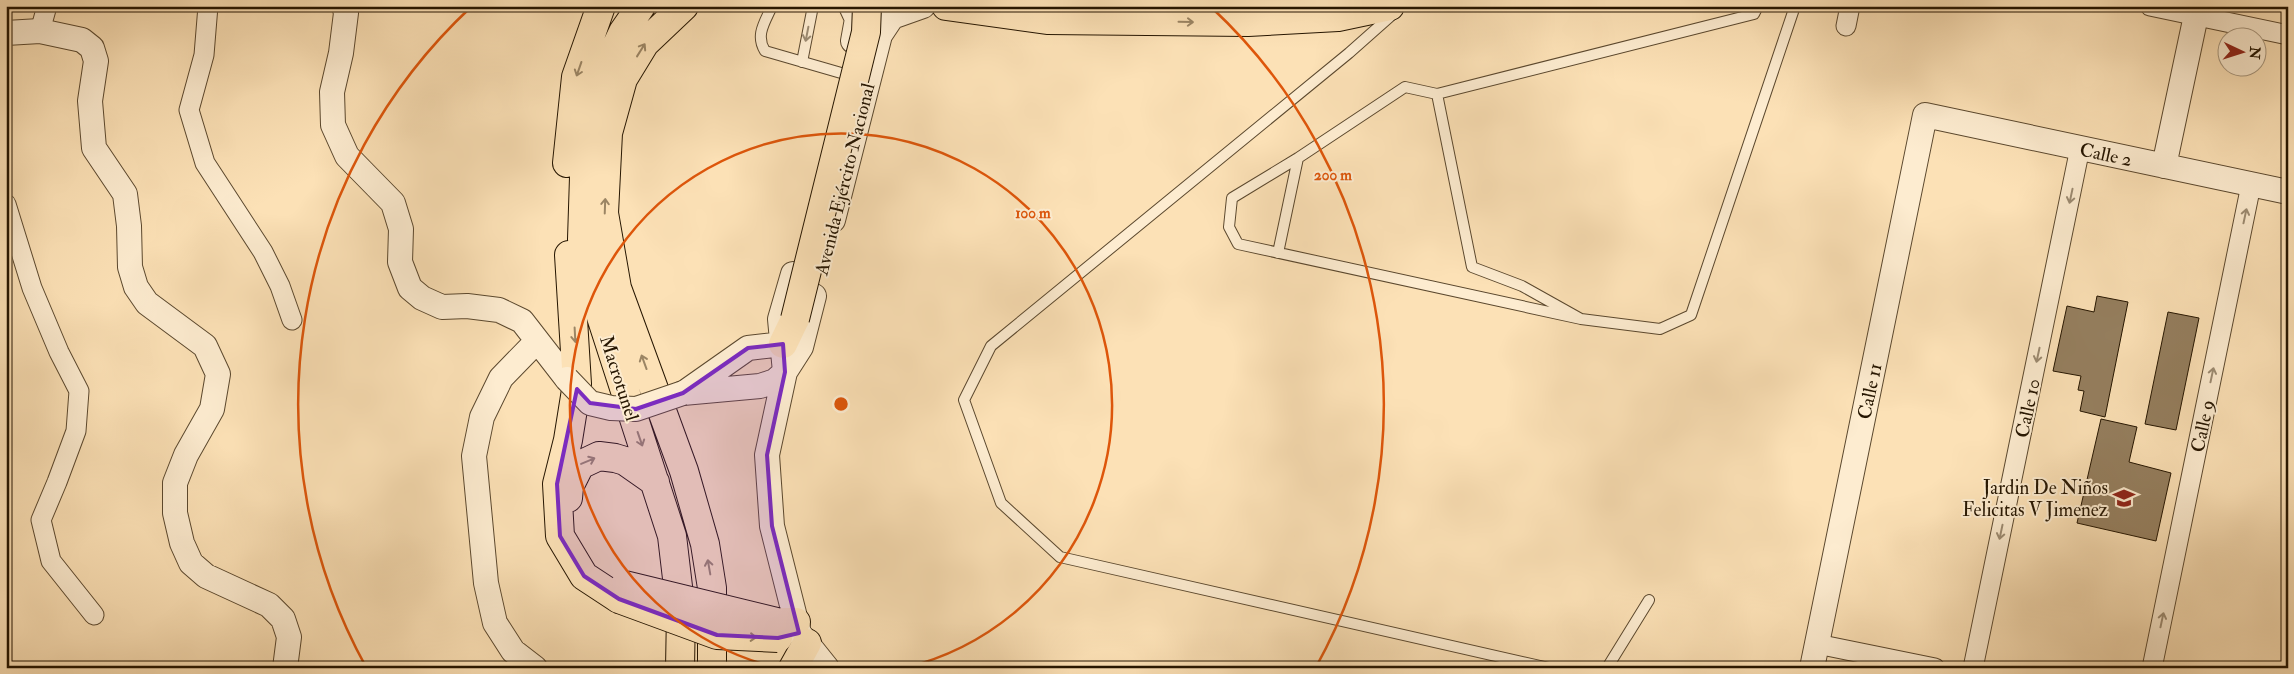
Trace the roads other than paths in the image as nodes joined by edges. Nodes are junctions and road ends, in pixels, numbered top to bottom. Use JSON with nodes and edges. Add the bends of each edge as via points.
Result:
{"nodes":[{"id":1,"x":47,"y":6,"type":"edge"},
{"id":2,"x":208,"y":6,"type":"edge"},
{"id":3,"x":344,"y":6,"type":"edge"},
{"id":4,"x":601,"y":6,"type":"edge"},
{"id":5,"x":641,"y":6,"type":"edge"},
{"id":6,"x":684,"y":6,"type":"edge"},
{"id":7,"x":772,"y":6,"type":"edge"},
{"id":8,"x":812,"y":6,"type":"edge"},
{"id":9,"x":851,"y":6,"type":"edge"},
{"id":10,"x":867,"y":6,"type":"edge"},
{"id":11,"x":923,"y":6,"type":"edge"},
{"id":12,"x":946,"y":6,"type":"edge"},
{"id":13,"x":1390,"y":6,"type":"edge"},
{"id":14,"x":1402,"y":6,"type":"edge"},
{"id":15,"x":1758,"y":6,"type":"edge"},
{"id":16,"x":1795,"y":6,"type":"edge"},
{"id":17,"x":1850,"y":6,"type":"edge"},
{"id":18,"x":2150,"y":6,"type":"edge"},
{"id":19,"x":2197,"y":11,"type":"edge"},
{"id":20,"x":1846,"y":26,"type":"dead end"},
{"id":21,"x":40,"y":30,"type":"junction"},
{"id":22,"x":6,"y":33,"type":"edge"},
{"id":23,"x":2288,"y":35,"type":"edge"},
{"id":24,"x":802,"y":62,"type":"junction"},
{"id":25,"x":858,"y":78,"type":"junction"},
{"id":26,"x":1437,"y":94,"type":"junction"},
{"id":27,"x":1925,"y":115,"type":"joint"},
{"id":28,"x":2080,"y":148,"type":"junction"},
{"id":29,"x":1298,"y":158,"type":"junction"},
{"id":30,"x":2164,"y":166,"type":"junction"},
{"id":31,"x":2252,"y":185,"type":"junction"},
{"id":32,"x":2288,"y":192,"type":"edge"},
{"id":33,"x":6,"y":204,"type":"edge"},
{"id":34,"x":565,"y":217,"type":"junction"},
{"id":35,"x":582,"y":239,"type":"junction"},
{"id":36,"x":1278,"y":253,"type":"junction"},
{"id":37,"x":582,"y":296,"type":"junction"},
{"id":38,"x":1580,"y":319,"type":"junction"},
{"id":39,"x":292,"y":320,"type":"dead end"},
{"id":40,"x":537,"y":341,"type":"junction"},
{"id":41,"x":783,"y":344,"type":"junction"},
{"id":42,"x":785,"y":372,"type":"junction"},
{"id":43,"x":683,"y":393,"type":"junction"},
{"id":44,"x":655,"y":482,"type":"junction"},
{"id":45,"x":620,"y":592,"type":"junction"},
{"id":46,"x":1648,"y":600,"type":"dead end"},
{"id":47,"x":94,"y":615,"type":"dead end"},
{"id":48,"x":791,"y":632,"type":"junction"},
{"id":49,"x":1817,"y":644,"type":"junction"},
{"id":50,"x":285,"y":668,"type":"edge"},
{"id":51,"x":535,"y":668,"type":"edge"},
{"id":52,"x":680,"y":668,"type":"edge"},
{"id":53,"x":712,"y":668,"type":"edge"},
{"id":54,"x":792,"y":668,"type":"edge"},
{"id":55,"x":827,"y":668,"type":"edge"},
{"id":56,"x":1549,"y":668,"type":"edge"},
{"id":57,"x":1606,"y":668,"type":"edge"},
{"id":58,"x":1812,"y":668,"type":"edge"},
{"id":59,"x":1934,"y":668,"type":"edge"},
{"id":60,"x":1973,"y":668,"type":"edge"},
{"id":61,"x":2152,"y":668,"type":"edge"}],
"edges":[{"from":1,"to":21,"type":"street"},
{"from":2,"to":39,"type":"street","via":[[204,55],[189,110],[205,163],[263,252]]},
{"from":3,"to":40,"type":"street","via":[[341,53],[332,92],[333,125],[347,156],[393,203],[401,228],[400,262],[410,288],[442,307],[499,310],[522,321]]},
{"from":4,"to":34,"type":"main road","one_way":true,"via":[[576,77]]},
{"from":5,"to":35,"type":"main road","name":"Macrotunel","via":[[624,32],[601,86],[585,146]]},
{"from":53,"to":6,"type":"main road","one_way":true,"via":[[712,588],[705,544],[684,471],[617,288],[604,213],[608,133],[623,79],[645,43]]},
{"from":7,"to":24,"type":"lane","via":[[760,34],[760,43],[765,50]]},
{"from":8,"to":24,"type":"lane","one_way":true},
{"from":9,"to":25,"type":"street","name":"Avenida Ejército Nacional","via":[[857,19]]},
{"from":10,"to":41,"type":"main road","bridge":true,"via":[[866,32],[795,319]]},
{"from":11,"to":25,"type":"street","name":"Avenida Ejército Nacional","via":[[892,17]]},
{"from":12,"to":13,"type":"main road","one_way":true,"via":[[1047,20],[1248,22],[1338,17]]},
{"from":14,"to":56,"type":"lane","via":[[992,346],[964,400],[1001,503],[1060,557]]},
{"from":15,"to":26,"type":"lane","via":[[1754,14]]},
{"from":16,"to":38,"type":"lane","via":[[1691,315],[1660,329]]},
{"from":17,"to":20,"type":"street"},
{"from":18,"to":19,"type":"street"},
{"from":19,"to":23,"type":"street"},
{"from":19,"to":30,"type":"street"},
{"from":21,"to":22,"type":"street"},
{"from":21,"to":50,"type":"street","via":[[82,40],[92,48],[96,62],[90,101],[94,148],[125,194],[130,267],[136,287],[147,303],[205,346],[218,374],[212,409],[186,455],[175,484],[175,513],[182,542],[192,563],[206,576],[269,605],[283,618],[289,637]]},
{"from":24,"to":25,"type":"lane"},
{"from":25,"to":41,"type":"street","name":"Avenida Ejército Nacional","via":[[780,319]]},
{"from":25,"to":42,"type":"street","name":"Avenida Ejército Nacional","via":[[801,347]]},
{"from":26,"to":29,"type":"lane","via":[[1405,87]]},
{"from":26,"to":38,"type":"lane","via":[[1472,267],[1522,286]]},
{"from":27,"to":28,"type":"street","name":"Calle 2"},
{"from":27,"to":49,"type":"street","name":"Calle 11"},
{"from":28,"to":30,"type":"street","name":"Calle 2"},
{"from":28,"to":60,"type":"street","name":"Calle 10","one_way":true},
{"from":29,"to":36,"type":"lane"},
{"from":29,"to":36,"type":"lane","via":[[1232,198],[1229,227],[1238,244]]},
{"from":30,"to":31,"type":"street","name":"Calle 2"},
{"from":31,"to":32,"type":"street","name":"Calle 2"},
{"from":61,"to":31,"type":"street","name":"Calle 9","one_way":true},
{"from":33,"to":47,"type":"street","via":[[32,288],[79,391],[76,431],[41,520],[51,561]]},
{"from":34,"to":35,"type":"main road"},
{"from":34,"to":37,"type":"main road"},
{"from":35,"to":37,"type":"main road","name":"Macrotunel"},
{"from":36,"to":38,"type":"lane"},
{"from":37,"to":44,"type":"main road","name":"Macrotunel","one_way":true},
{"from":37,"to":45,"type":"main road","one_way":true,"via":[[578,384],[557,484],[560,536],[584,576]]},
{"from":40,"to":43,"type":"street","bridge":true,"via":[[590,403],[636,409]]},
{"from":40,"to":51,"type":"street","via":[[501,378],[482,417],[474,456],[486,583],[495,624],[513,651]]},
{"from":41,"to":42,"type":"street","name":"Avenida Ejército Nacional"},
{"from":41,"to":43,"type":"street","via":[[748,348]]},
{"from":42,"to":43,"type":"street","via":[[775,381],[760,386]]},
{"from":42,"to":48,"type":"street","name":"Avenida Ejército Nacional","via":[[768,455],[772,526]]},
{"from":45,"to":44,"type":"main road","one_way":true,"via":[[584,555],[565,521],[569,487],[580,464],[599,456],[625,461]]},
{"from":44,"to":52,"type":"main road","name":"Macrotunel","via":[[672,536],[681,612]]},
{"from":45,"to":48,"type":"main road","bridge":true,"via":[[717,635]]},
{"from":46,"to":57,"type":"lane"},
{"from":48,"to":54,"type":"main road"},
{"from":48,"to":55,"type":"street","name":"Avenida Ejército Nacional"},
{"from":49,"to":58,"type":"street","name":"Calle 11"},
{"from":49,"to":59,"type":"street"}]}
